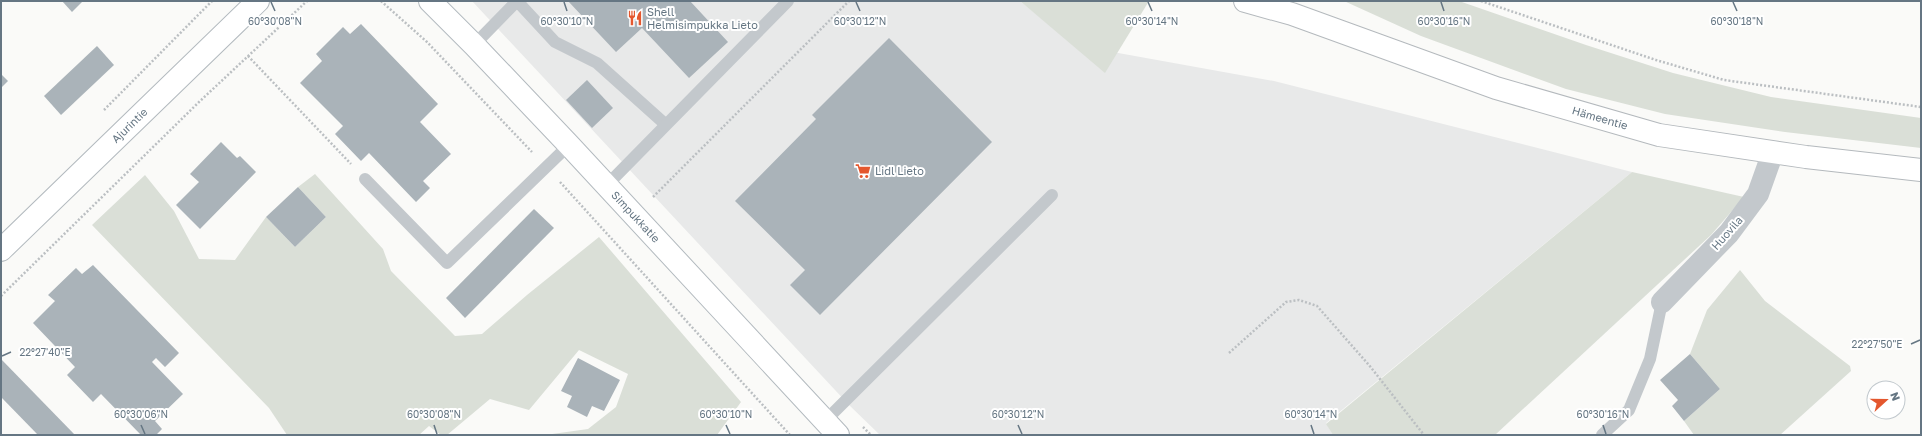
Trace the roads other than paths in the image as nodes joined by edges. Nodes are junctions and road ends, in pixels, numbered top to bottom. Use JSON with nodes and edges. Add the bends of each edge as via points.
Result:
{"nodes":[{"id":1,"x":258,"y":1,"type":"edge"},
{"id":2,"x":430,"y":1,"type":"edge"},
{"id":3,"x":517,"y":1,"type":"edge"},
{"id":4,"x":788,"y":1,"type":"edge"},
{"id":5,"x":1244,"y":1,"type":"edge"},
{"id":6,"x":1275,"y":1,"type":"edge"},
{"id":7,"x":1292,"y":14,"type":"junction"},
{"id":8,"x":474,"y":45,"type":"junction"},
{"id":9,"x":665,"y":124,"type":"junction"},
{"id":10,"x":569,"y":145,"type":"junction"},
{"id":11,"x":1773,"y":152,"type":"junction"},
{"id":12,"x":1921,"y":170,"type":"edge"},
{"id":13,"x":365,"y":178,"type":"road end"},
{"id":14,"x":606,"y":186,"type":"junction"},
{"id":15,"x":1052,"y":195,"type":"dead end"},
{"id":16,"x":1,"y":250,"type":"edge"},
{"id":17,"x":1662,"y":302,"type":"joint"},
{"id":18,"x":831,"y":428,"type":"edge"},
{"id":19,"x":1602,"y":435,"type":"edge"}],
"edges":[{"from":1,"to":16,"type":"main road","name":"Ajurintie"},
{"from":2,"to":8,"type":"main road","name":"Simpukkatie"},
{"from":3,"to":8,"type":"lane"},
{"from":3,"to":9,"type":"lane","via":[[555,42],[597,64]]},
{"from":4,"to":9,"type":"lane"},
{"from":5,"to":7,"type":"main road","name":"Hämeentie"},
{"from":6,"to":7,"type":"main road","name":"Hämeentie"},
{"from":7,"to":11,"type":"main road","name":"Hämeentie","via":[[1496,88],[1652,133]]},
{"from":8,"to":10,"type":"main road","name":"Simpukkatie"},
{"from":9,"to":14,"type":"lane"},
{"from":10,"to":13,"type":"lane","via":[[447,263]]},
{"from":10,"to":14,"type":"main road","name":"Simpukkatie"},
{"from":11,"to":12,"type":"main road","name":"Hämeentie"},
{"from":11,"to":17,"type":"street","name":"Huovila","via":[[1758,194],[1729,233]]},
{"from":14,"to":18,"type":"main road","name":"Simpukkatie"},
{"from":15,"to":18,"type":"lane"},
{"from":17,"to":19,"type":"lane","via":[[1650,359],[1629,410]]}]}
